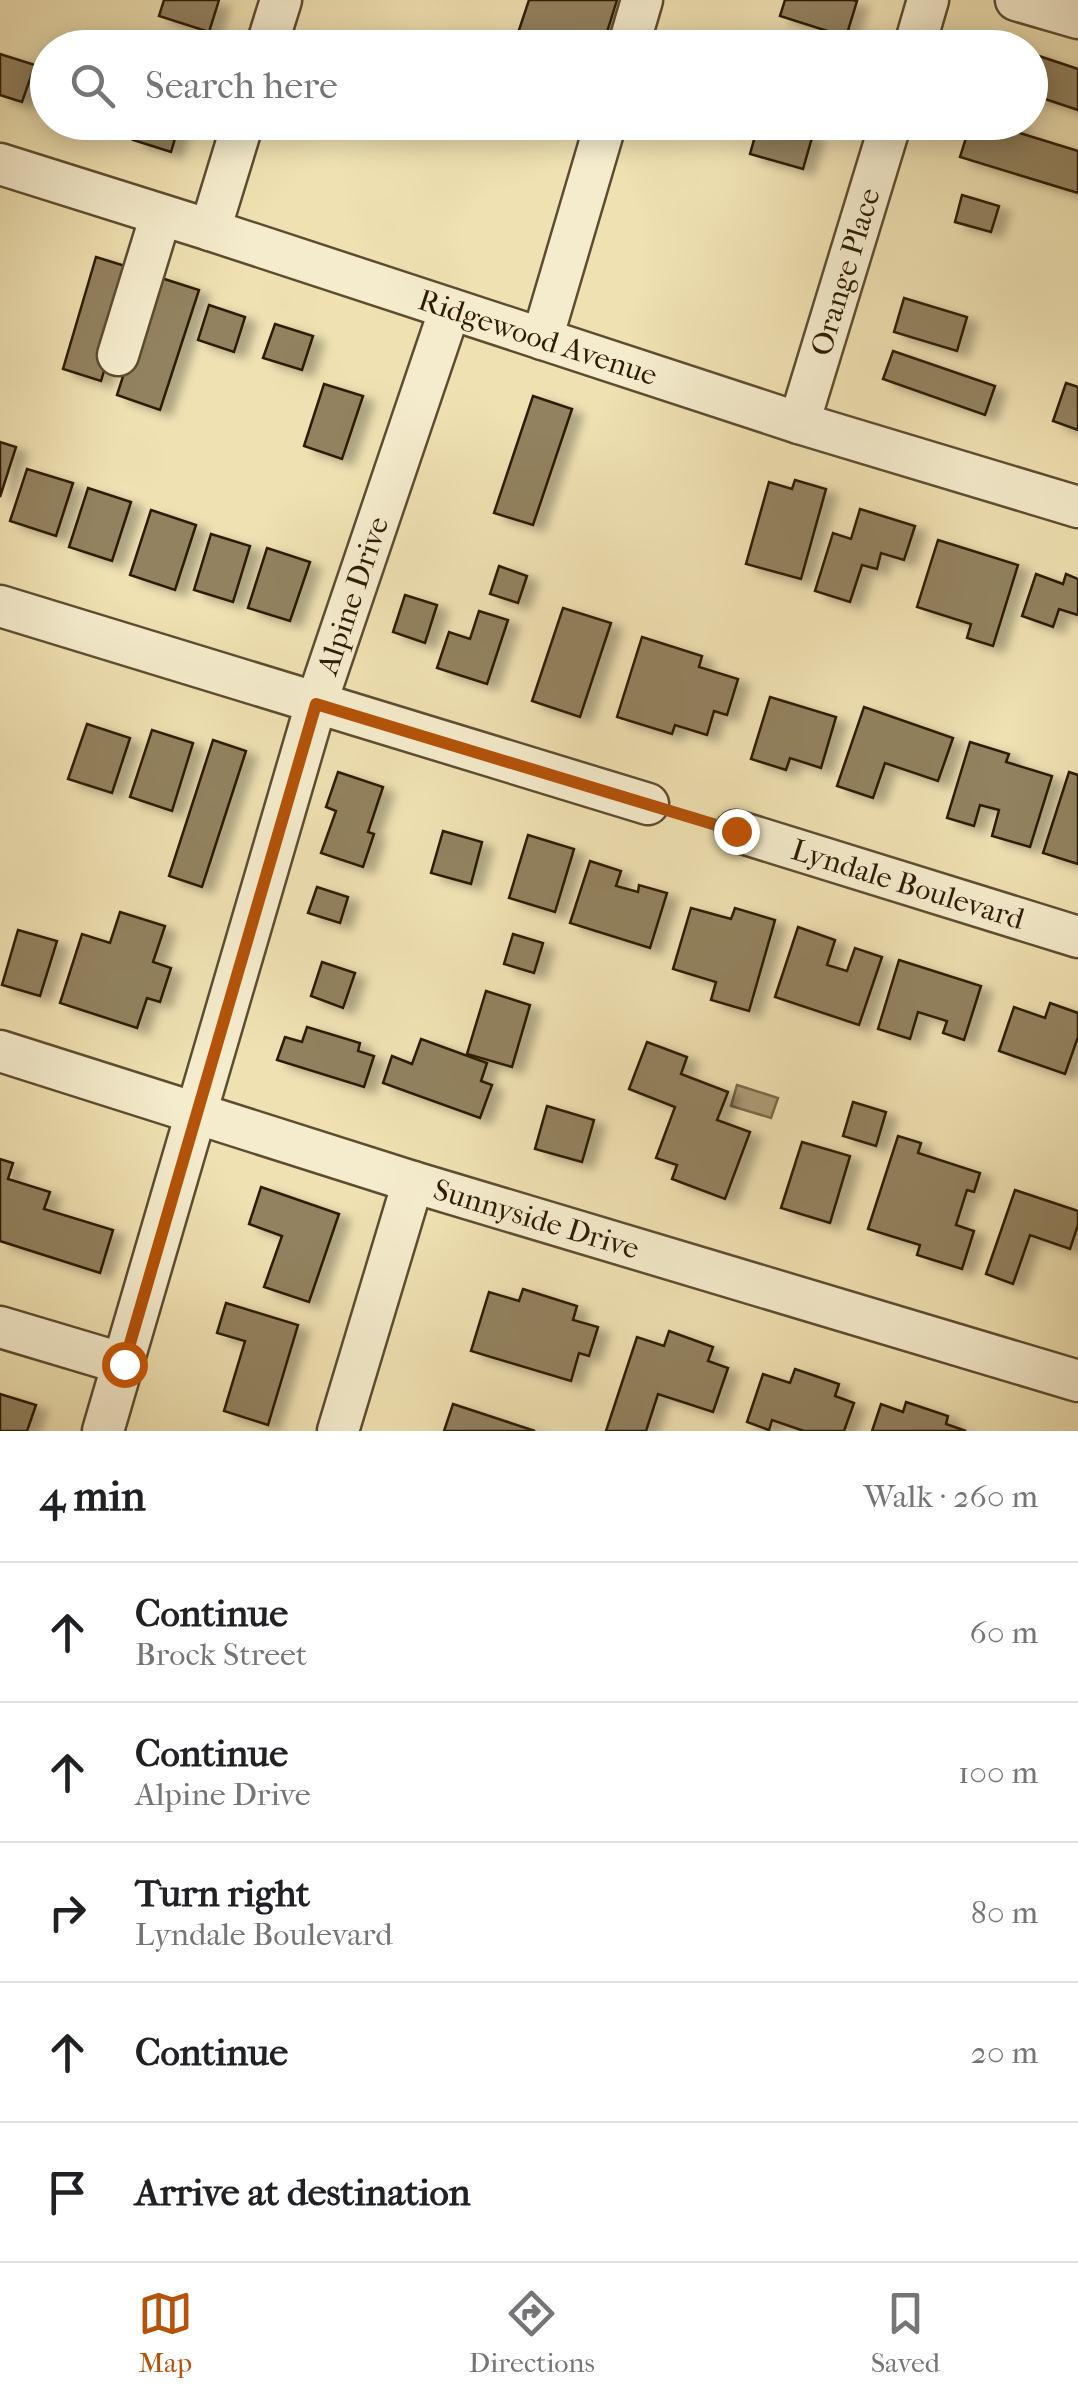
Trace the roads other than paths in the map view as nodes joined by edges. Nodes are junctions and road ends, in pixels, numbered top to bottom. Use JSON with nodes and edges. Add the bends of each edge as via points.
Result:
{"nodes":[{"id":1,"x":281,"y":0,"type":"edge"},
{"id":2,"x":642,"y":0,"type":"edge"},
{"id":3,"x":928,"y":0,"type":"edge"},
{"id":4,"x":1016,"y":0,"type":"edge"},
{"id":5,"x":1078,"y":18,"type":"edge"},
{"id":6,"x":272,"y":30,"type":"edge"},
{"id":7,"x":633,"y":30,"type":"edge"},
{"id":8,"x":919,"y":30,"type":"edge"},
{"id":9,"x":238,"y":140,"type":"edge"},
{"id":10,"x":601,"y":140,"type":"edge"},
{"id":11,"x":885,"y":140,"type":"edge"},
{"id":12,"x":0,"y":164,"type":"edge"},
{"id":13,"x":161,"y":215,"type":"junction"},
{"id":14,"x":210,"y":230,"type":"junction"},
{"id":15,"x":450,"y":309,"type":"junction"},
{"id":16,"x":542,"y":339,"type":"junction"},
{"id":17,"x":118,"y":355,"type":"dead end"},
{"id":18,"x":799,"y":423,"type":"junction"},
{"id":19,"x":1078,"y":508,"type":"edge"},
{"id":20,"x":0,"y":606,"type":"edge"},
{"id":21,"x":316,"y":704,"type":"junction"},
{"id":22,"x":648,"y":804,"type":"road end"},
{"id":23,"x":736,"y":831,"type":"road end"},
{"id":24,"x":1078,"y":936,"type":"edge"},
{"id":25,"x":0,"y":1051,"type":"edge"},
{"id":26,"x":198,"y":1114,"type":"junction"},
{"id":27,"x":413,"y":1182,"type":"junction"},
{"id":28,"x":0,"y":1327,"type":"edge"},
{"id":29,"x":124,"y":1364,"type":"junction"},
{"id":30,"x":1078,"y":1381,"type":"edge"},
{"id":31,"x":104,"y":1431,"type":"edge"},
{"id":32,"x":338,"y":1431,"type":"edge"}],
"edges":[{"from":1,"to":6,"type":"street"},
{"from":2,"to":7,"type":"street"},
{"from":3,"to":8,"type":"street"},
{"from":4,"to":5,"type":"street"},
{"from":9,"to":14,"type":"street"},
{"from":10,"to":16,"type":"street"},
{"from":11,"to":18,"type":"street","name":"Orange Place"},
{"from":12,"to":13,"type":"street","name":"Ridgewood Avenue"},
{"from":13,"to":14,"type":"street","name":"Ridgewood Avenue"},
{"from":13,"to":17,"type":"street"},
{"from":14,"to":15,"type":"street","name":"Ridgewood Avenue"},
{"from":15,"to":16,"type":"street","name":"Ridgewood Avenue"},
{"from":15,"to":21,"type":"street","name":"Alpine Drive"},
{"from":16,"to":18,"type":"street","name":"Ridgewood Avenue"},
{"from":18,"to":19,"type":"street","name":"Ridgewood Avenue"},
{"from":20,"to":21,"type":"street"},
{"from":21,"to":22,"type":"street"},
{"from":21,"to":26,"type":"street","name":"Alpine Drive"},
{"from":23,"to":24,"type":"street","name":"Lyndale Boulevard"},
{"from":25,"to":26,"type":"street","name":"Sunnyside Drive"},
{"from":26,"to":27,"type":"street","name":"Sunnyside Drive"},
{"from":26,"to":29,"type":"street","name":"Alpine Drive"},
{"from":27,"to":30,"type":"street","name":"Sunnyside Drive"},
{"from":27,"to":32,"type":"street"},
{"from":28,"to":29,"type":"street"},
{"from":29,"to":31,"type":"street","name":"Alpine Drive"}]}
